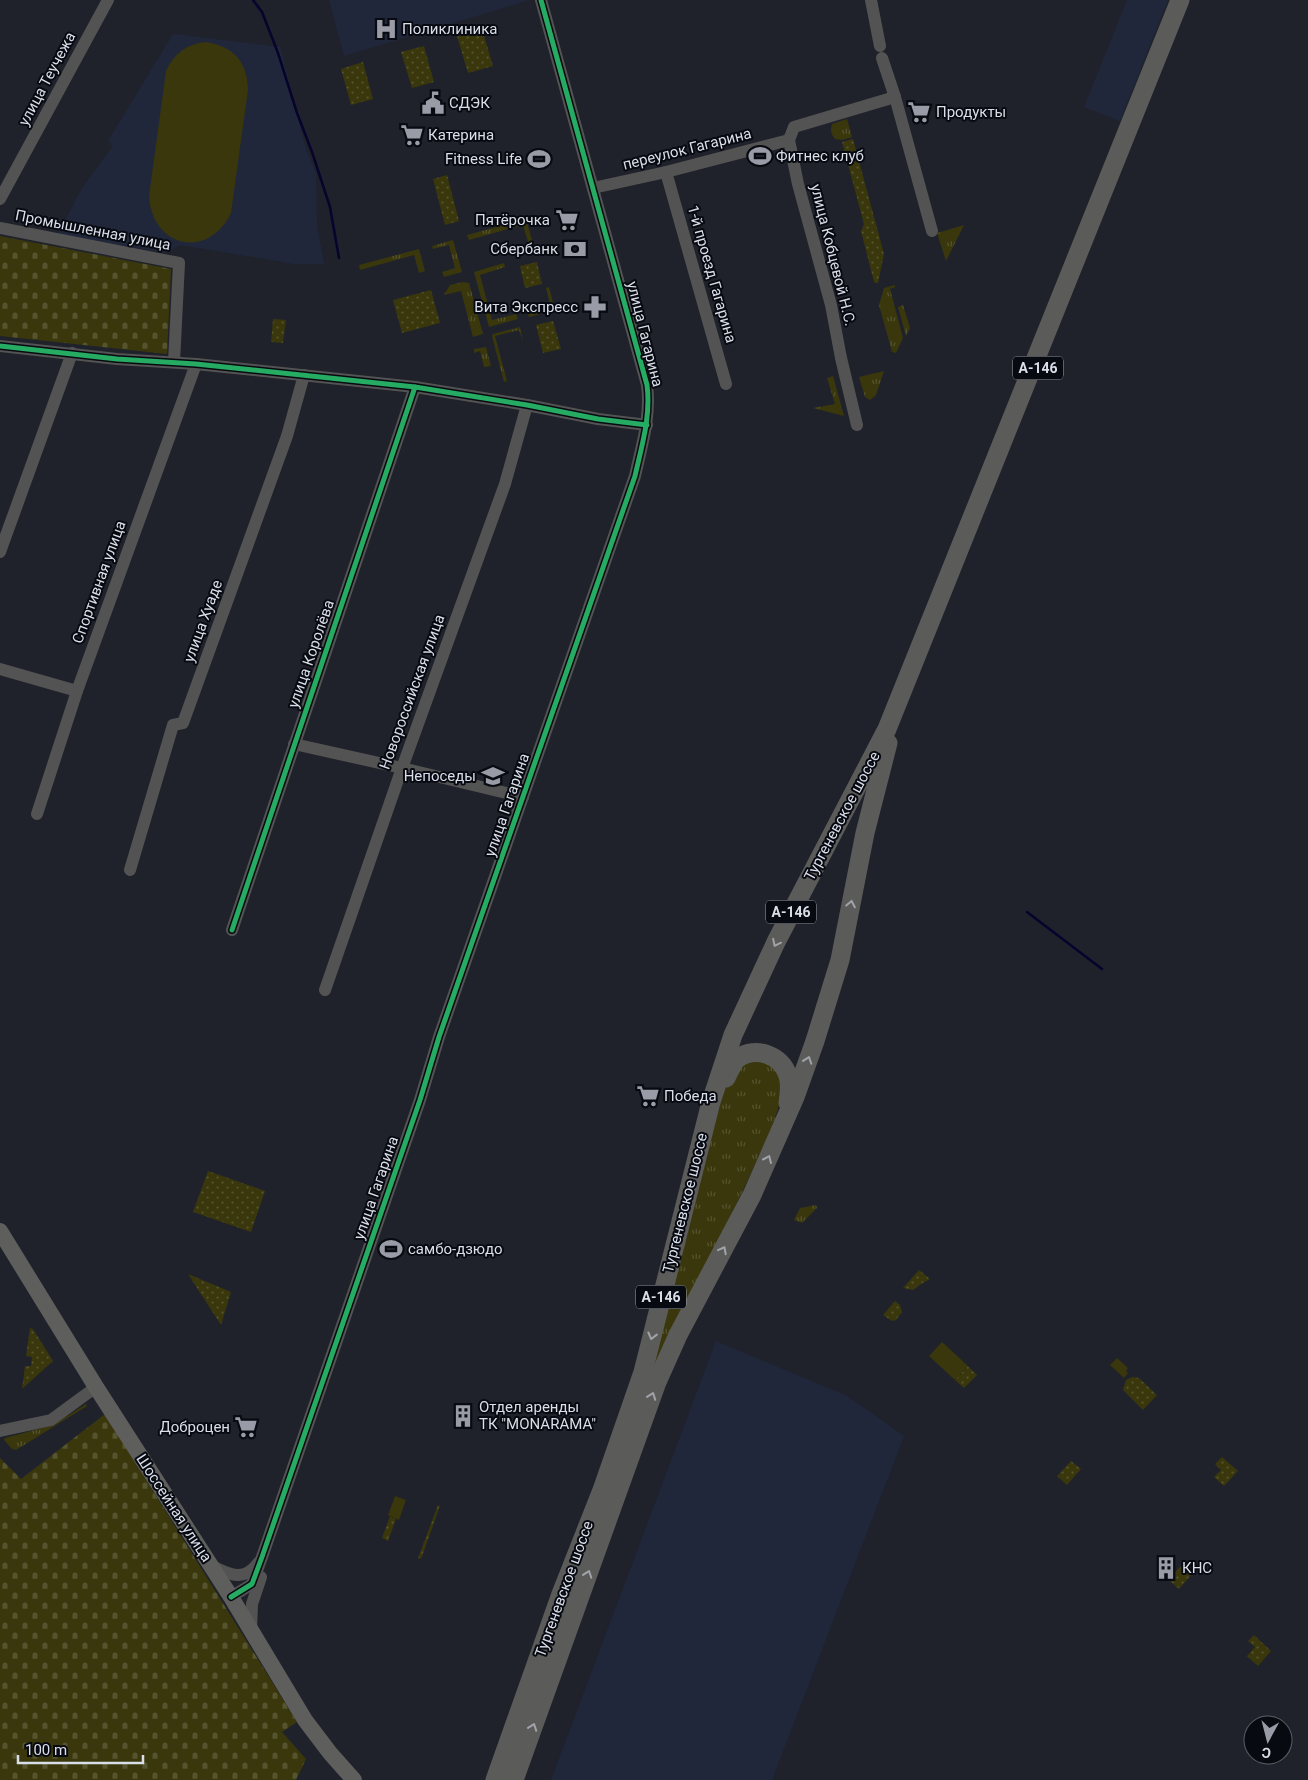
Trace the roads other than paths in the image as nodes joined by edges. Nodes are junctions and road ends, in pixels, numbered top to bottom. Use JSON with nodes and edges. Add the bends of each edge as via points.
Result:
{"nodes":[{"id":1,"x":108,"y":0,"type":"edge"},
{"id":2,"x":541,"y":0,"type":"edge"},
{"id":3,"x":871,"y":0,"type":"edge"},
{"id":4,"x":1180,"y":0,"type":"edge"},
{"id":5,"x":1187,"y":0,"type":"edge"},
{"id":6,"x":895,"y":98,"type":"junction"},
{"id":7,"x":788,"y":140,"type":"junction"},
{"id":8,"x":666,"y":172,"type":"junction"},
{"id":9,"x":593,"y":188,"type":"junction"},
{"id":10,"x":0,"y":199,"type":"edge"},
{"id":11,"x":0,"y":228,"type":"edge"},
{"id":12,"x":932,"y":231,"type":"dead end"},
{"id":13,"x":0,"y":346,"type":"edge"},
{"id":14,"x":72,"y":354,"type":"junction"},
{"id":15,"x":174,"y":362,"type":"junction"},
{"id":16,"x":196,"y":364,"type":"junction"},
{"id":17,"x":304,"y":375,"type":"junction"},
{"id":18,"x":726,"y":384,"type":"dead end"},
{"id":19,"x":415,"y":387,"type":"junction"},
{"id":20,"x":527,"y":405,"type":"junction"},
{"id":21,"x":647,"y":425,"type":"junction"},
{"id":22,"x":857,"y":425,"type":"dead end"},
{"id":23,"x":0,"y":552,"type":"edge"},
{"id":24,"x":0,"y":669,"type":"edge"},
{"id":25,"x":77,"y":691,"type":"junction"},
{"id":26,"x":889,"y":730,"type":"junction"},
{"id":27,"x":294,"y":744,"type":"junction"},
{"id":28,"x":402,"y":768,"type":"junction"},
{"id":29,"x":523,"y":797,"type":"junction"},
{"id":30,"x":37,"y":814,"type":"dead end"},
{"id":31,"x":130,"y":870,"type":"dead end"},
{"id":32,"x":232,"y":930,"type":"dead end"},
{"id":33,"x":325,"y":990,"type":"dead end"},
{"id":34,"x":711,"y":1102,"type":"junction"},
{"id":35,"x":785,"y":1122,"type":"junction"},
{"id":36,"x":0,"y":1231,"type":"edge"},
{"id":37,"x":96,"y":1387,"type":"junction"},
{"id":38,"x":0,"y":1431,"type":"edge"},
{"id":39,"x":262,"y":1557,"type":"junction"},
{"id":40,"x":210,"y":1565,"type":"junction"},
{"id":41,"x":231,"y":1597,"type":"junction"},
{"id":42,"x":252,"y":1631,"type":"junction"},
{"id":43,"x":496,"y":1774,"type":"edge"},
{"id":44,"x":354,"y":1780,"type":"edge"},
{"id":45,"x":514,"y":1780,"type":"edge"}],
"edges":[{"from":1,"to":10,"type":"street","name":"улица Теучежа"},
{"from":2,"to":9,"type":"street","name":"улица Гагарина"},
{"from":3,"to":6,"type":"street","via":[[881,52]]},
{"from":4,"to":26,"type":"highway","number":"А-146"},
{"from":5,"to":26,"type":"highway","number":"А-146"},
{"from":6,"to":7,"type":"street","via":[[794,127]]},
{"from":6,"to":12,"type":"street"},
{"from":7,"to":8,"type":"street","name":"переулок Гагарина"},
{"from":7,"to":22,"type":"street","name":"улица Кобцевой Н.С.","via":[[831,305]]},
{"from":8,"to":9,"type":"street","name":"переулок Гагарина"},
{"from":8,"to":18,"type":"street","name":"1-й проезд Гагарина"},
{"from":9,"to":21,"type":"street","name":"улица Гагарина","via":[[647,384]]},
{"from":11,"to":15,"type":"street","name":"Промышленная улица","via":[[179,263]]},
{"from":13,"to":14,"type":"street"},
{"from":14,"to":15,"type":"street"},
{"from":14,"to":23,"type":"street"},
{"from":15,"to":16,"type":"street"},
{"from":16,"to":17,"type":"street"},
{"from":16,"to":25,"type":"street","name":"Спортивная улица"},
{"from":17,"to":19,"type":"street"},
{"from":17,"to":31,"type":"street","name":"улица Хуаде","via":[[287,436],[183,723],[172,725]]},
{"from":19,"to":20,"type":"street"},
{"from":19,"to":27,"type":"street","name":"улица Королёва"},
{"from":20,"to":21,"type":"street"},
{"from":20,"to":28,"type":"street","name":"Новороссийская улица","via":[[505,484]]},
{"from":21,"to":29,"type":"street","name":"улица Гагарина","via":[[635,476]]},
{"from":24,"to":25,"type":"street"},
{"from":25,"to":30,"type":"street","name":"Спортивная улица"},
{"from":26,"to":34,"type":"highway","name":"Тургеневское шоссе","number":"А-146","one_way":true,"via":[[776,942],[733,1035]]},
{"from":35,"to":26,"type":"highway","name":"Тургеневское шоссе","number":"А-146","one_way":true,"via":[[840,960],[864,833]]},
{"from":27,"to":28,"type":"street"},
{"from":27,"to":32,"type":"street","name":"улица Королёва"},
{"from":28,"to":29,"type":"street"},
{"from":28,"to":33,"type":"street","name":"Новороссийская улица"},
{"from":29,"to":39,"type":"street","name":"улица Гагарина"},
{"from":34,"to":35,"type":"highway","number":"А-146","via":[[737,1059],[751,1052],[766,1053],[780,1062],[788,1074],[790,1086]]},
{"from":34,"to":43,"type":"highway","name":"Тургеневское шоссе","number":"А-146","one_way":true,"via":[[643,1372]]},
{"from":45,"to":35,"type":"highway","name":"Тургеневское шоссе","number":"А-146","one_way":true,"via":[[657,1382],[752,1195]]},
{"from":36,"to":37,"type":"main road","name":"Шоссейная улица"},
{"from":37,"to":38,"type":"street","via":[[51,1420]]},
{"from":37,"to":40,"type":"main road","name":"Шоссейная улица"},
{"from":39,"to":40,"type":"street","via":[[251,1571],[240,1575],[232,1575]]},
{"from":39,"to":41,"type":"street","name":"улица Гагарина","via":[[252,1584]]},
{"from":39,"to":42,"type":"street","via":[[261,1574],[252,1604]]},
{"from":40,"to":41,"type":"main road","name":"Шоссейная улица"},
{"from":41,"to":42,"type":"main road","name":"Шоссейная улица"},
{"from":42,"to":44,"type":"main road","name":"Шоссейная улица","via":[[311,1728]]}]}
